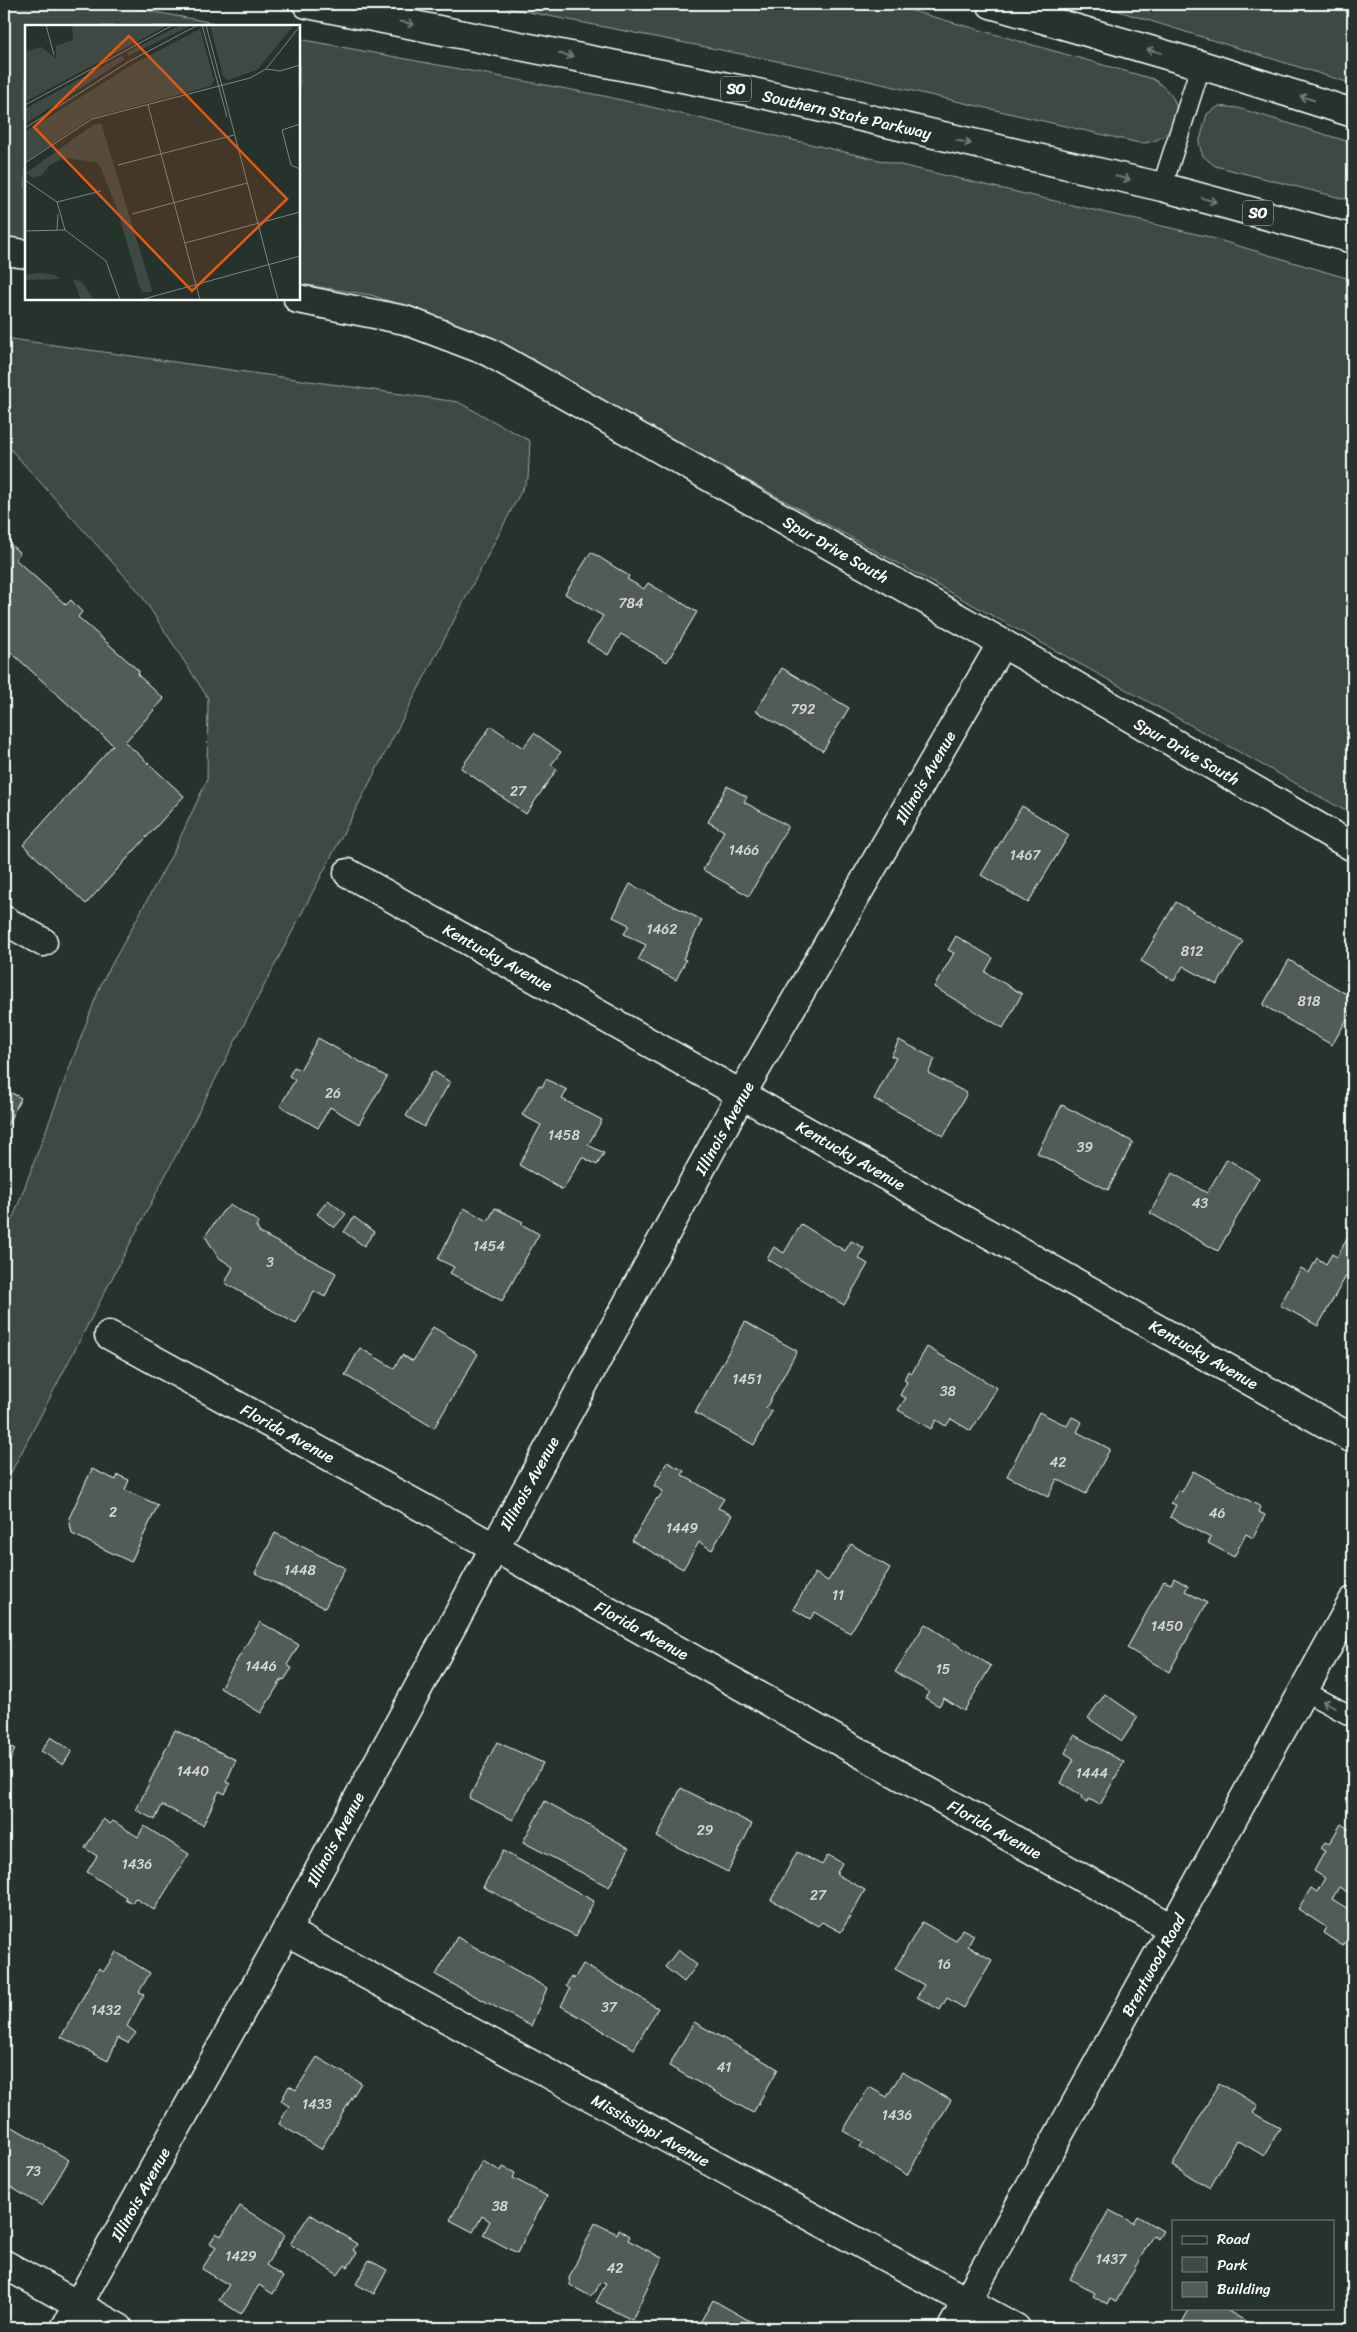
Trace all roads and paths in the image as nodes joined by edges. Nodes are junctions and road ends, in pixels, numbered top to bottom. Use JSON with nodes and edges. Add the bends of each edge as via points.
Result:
{"nodes":[{"id":1,"x":307,"y":4,"type":"edge"},
{"id":2,"x":990,"y":4,"type":"edge"},
{"id":3,"x":1201,"y":65,"type":"junction"},
{"id":4,"x":1353,"y":112,"type":"edge"},
{"id":5,"x":1162,"y":187,"type":"junction"},
{"id":6,"x":1353,"y":240,"type":"edge"},
{"id":7,"x":4,"y":251,"type":"edge"},
{"id":8,"x":25,"y":254,"type":"edge"},
{"id":9,"x":300,"y":299,"type":"edge"},
{"id":10,"x":1002,"y":644,"type":"junction"},
{"id":11,"x":1353,"y":847,"type":"edge"},
{"id":12,"x":348,"y":873,"type":"dead end"},
{"id":13,"x":4,"y":920,"type":"edge"},
{"id":14,"x":43,"y":942,"type":"dead end"},
{"id":15,"x":742,"y":1093,"type":"junction"},
{"id":16,"x":109,"y":1335,"type":"dead end"},
{"id":17,"x":1353,"y":1439,"type":"edge"},
{"id":18,"x":494,"y":1547,"type":"junction"},
{"id":19,"x":1353,"y":1601,"type":"edge"},
{"id":20,"x":1304,"y":1691,"type":"junction"},
{"id":21,"x":1353,"y":1717,"type":"edge"},
{"id":22,"x":1173,"y":1929,"type":"junction"},
{"id":23,"x":286,"y":1931,"type":"junction"},
{"id":24,"x":4,"y":2264,"type":"edge"},
{"id":25,"x":967,"y":2302,"type":"junction"},
{"id":26,"x":78,"y":2305,"type":"junction"},
{"id":27,"x":65,"y":2328,"type":"edge"},
{"id":28,"x":119,"y":2328,"type":"edge"},
{"id":29,"x":952,"y":2328,"type":"edge"},
{"id":30,"x":1016,"y":2328,"type":"edge"}],
"edges":[{"from":1,"to":5,"type":"main road","name":"Southern State Parkway","number":"SO","one_way":true,"via":[[753,92]]},
{"from":3,"to":2,"type":"main road","one_way":true},
{"from":4,"to":3,"type":"main road","one_way":true},
{"from":3,"to":5,"type":"lane"},
{"from":5,"to":6,"type":"main road","name":"Southern State Parkway","number":"SO","one_way":true},
{"from":7,"to":8,"type":"main road"},
{"from":9,"to":10,"type":"main road","name":"Spur Drive South","via":[[405,320],[489,352]]},
{"from":10,"to":11,"type":"main road","name":"Spur Drive South"},
{"from":10,"to":15,"type":"main road","name":"Illinois Avenue"},
{"from":12,"to":15,"type":"main road","name":"Kentucky Avenue"},
{"from":13,"to":14,"type":"main road"},
{"from":15,"to":17,"type":"main road","name":"Kentucky Avenue"},
{"from":15,"to":18,"type":"main road","name":"Illinois Avenue"},
{"from":16,"to":18,"type":"main road","name":"Florida Avenue"},
{"from":18,"to":22,"type":"main road","name":"Florida Avenue"},
{"from":18,"to":23,"type":"main road","name":"Illinois Avenue"},
{"from":19,"to":20,"type":"main road","name":"Brentwood Road"},
{"from":21,"to":20,"type":"lane","one_way":true},
{"from":20,"to":22,"type":"main road","name":"Brentwood Road"},
{"from":22,"to":25,"type":"main road","name":"Brentwood Road"},
{"from":23,"to":25,"type":"main road","name":"Mississippi Avenue"},
{"from":23,"to":26,"type":"main road","name":"Illinois Avenue"},
{"from":24,"to":26,"type":"main road"},
{"from":25,"to":29,"type":"main road","name":"Brentwood Road"},
{"from":25,"to":30,"type":"main road","name":"Mississippi Avenue"},
{"from":26,"to":27,"type":"main road","name":"Illinois Avenue"},
{"from":26,"to":28,"type":"main road"}]}
